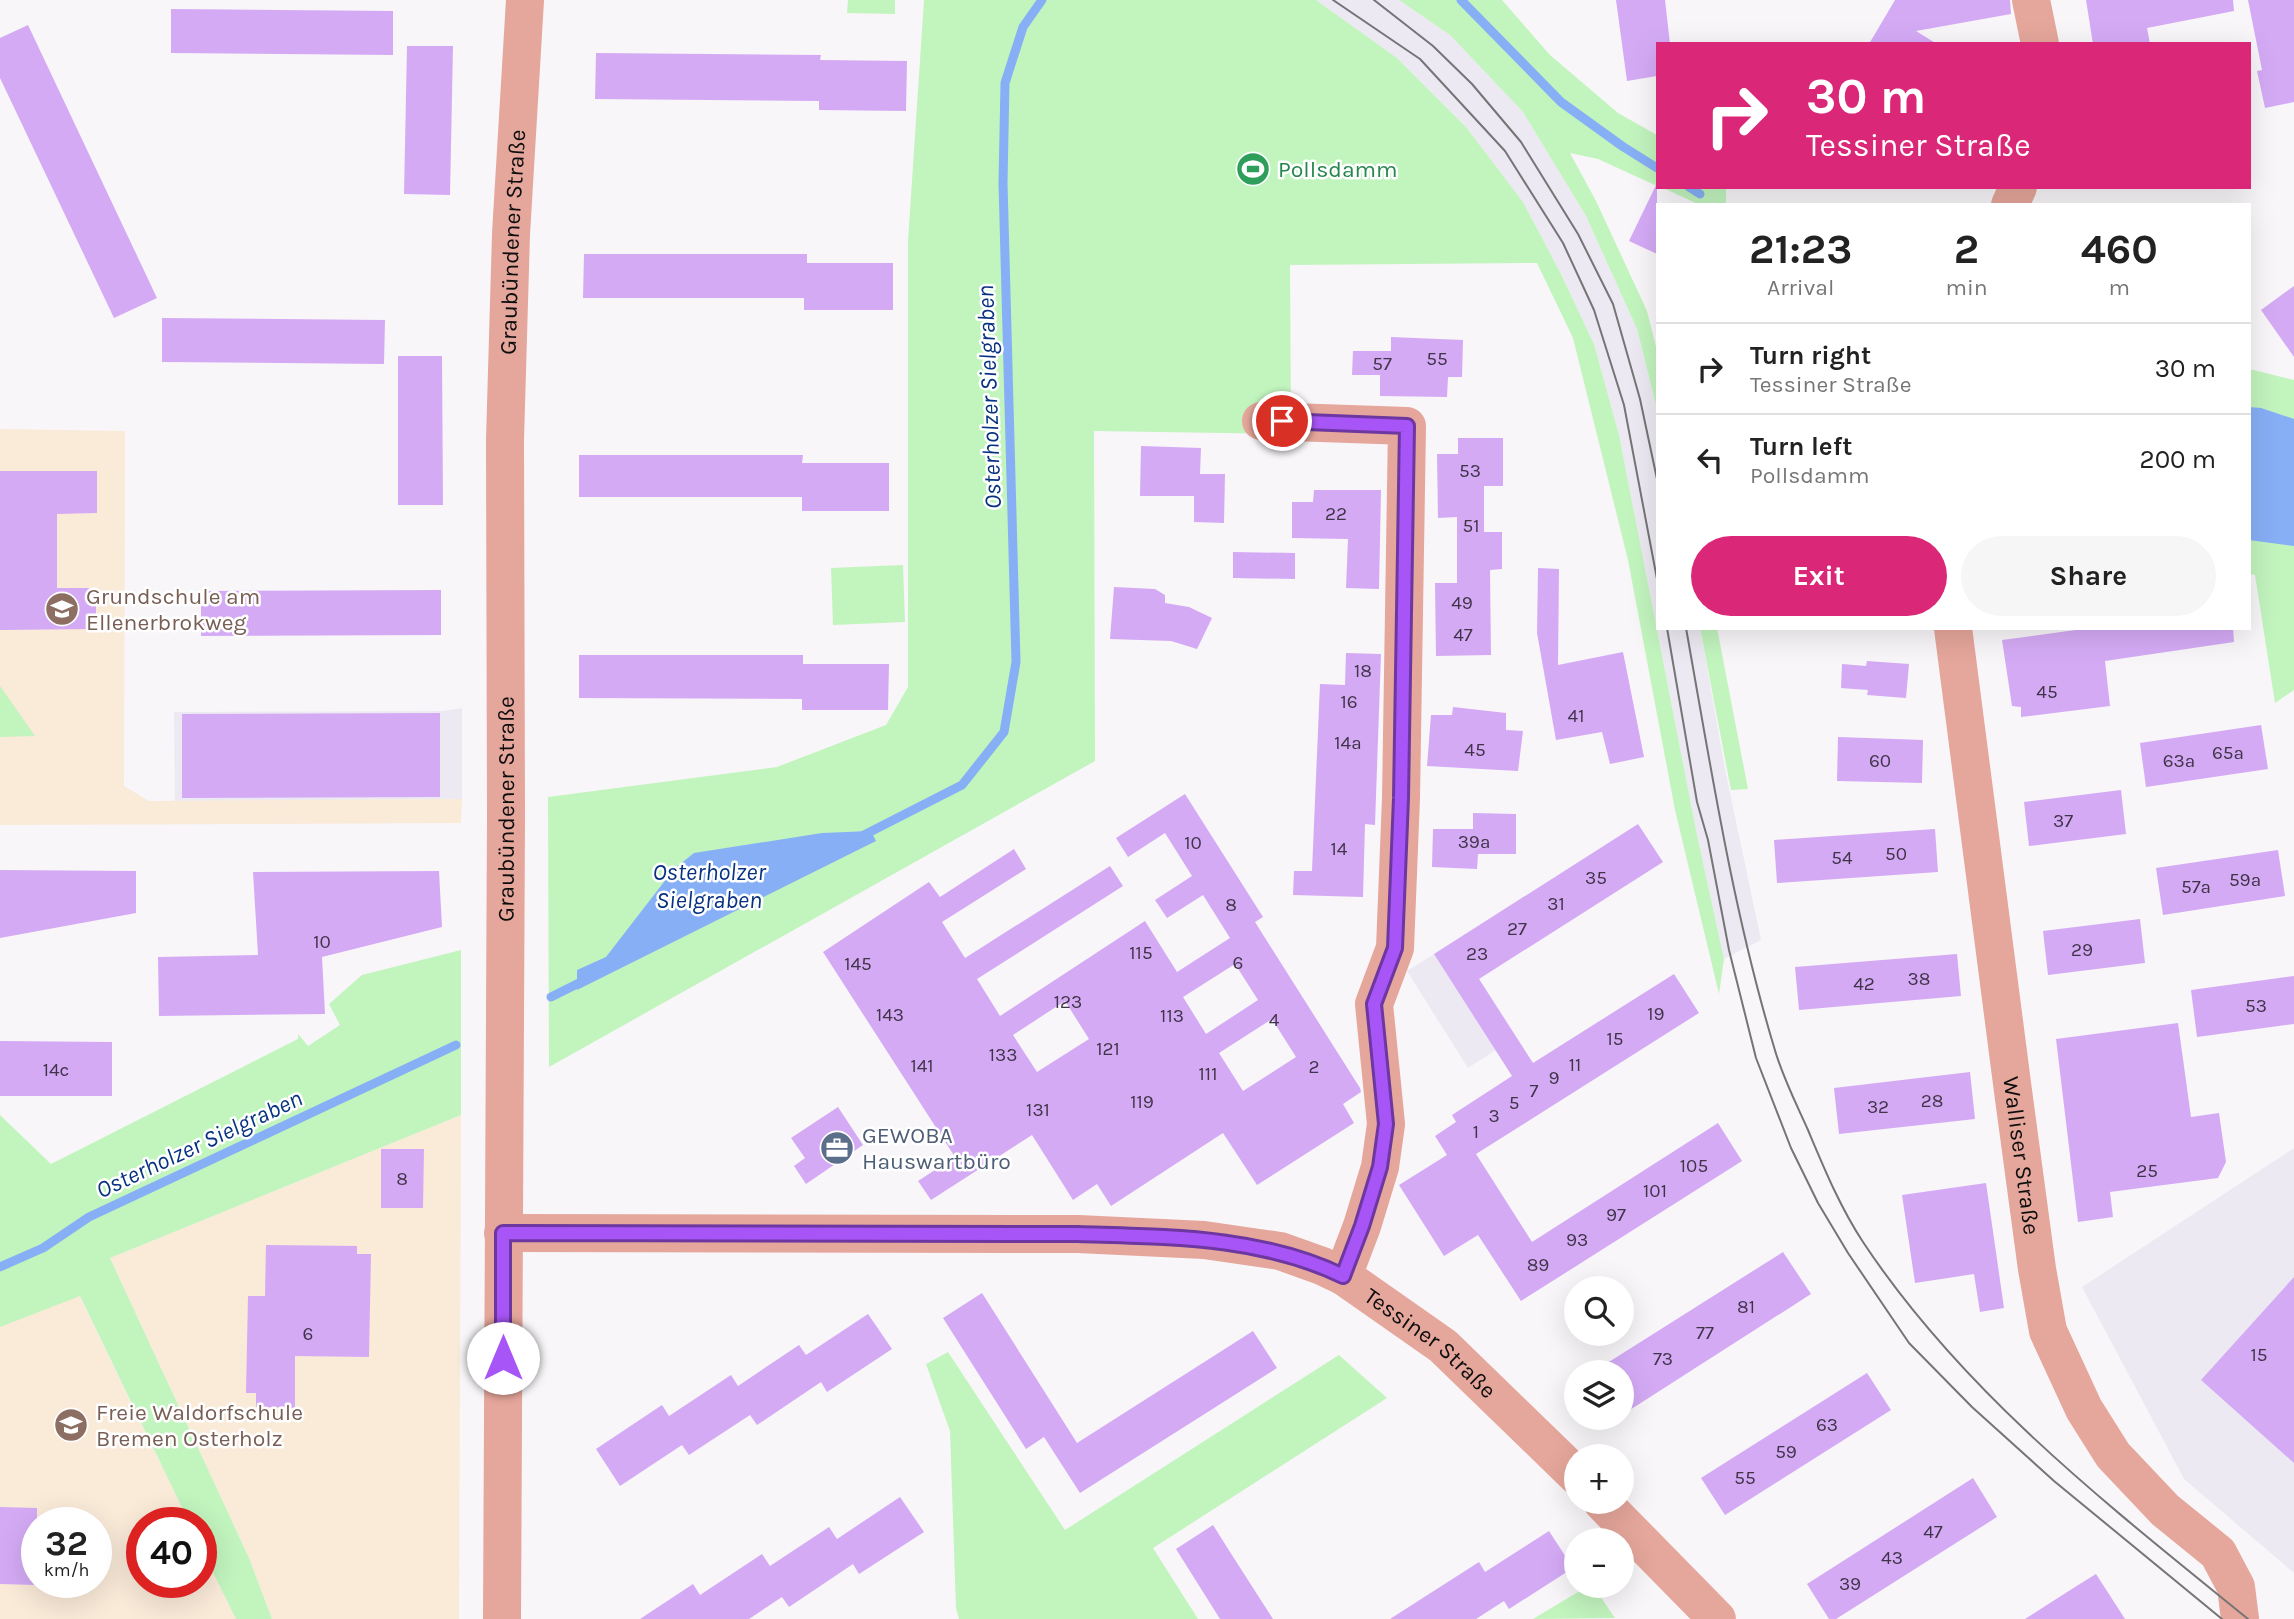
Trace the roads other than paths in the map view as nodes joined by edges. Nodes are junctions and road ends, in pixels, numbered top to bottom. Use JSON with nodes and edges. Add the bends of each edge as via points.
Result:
{"nodes":[{"id":1,"x":525,"y":0,"type":"edge"},
{"id":2,"x":2031,"y":0,"type":"edge"},
{"id":3,"x":2040,"y":42,"type":"edge"},
{"id":4,"x":1261,"y":421,"type":"dead end"},
{"id":5,"x":1953,"y":630,"type":"edge"},
{"id":6,"x":503,"y":1233,"type":"junction"},
{"id":7,"x":1343,"y":1276,"type":"junction"},
{"id":8,"x":1564,"y":1463,"type":"edge"},
{"id":9,"x":1614,"y":1514,"type":"edge"},
{"id":10,"x":502,"y":1619,"type":"edge"},
{"id":11,"x":1717,"y":1619,"type":"edge"},
{"id":12,"x":2240,"y":1619,"type":"edge"}],
"edges":[{"from":1,"to":6,"type":"street","name":"Graubündener Straße","via":[[505,440]]},
{"from":2,"to":3,"type":"street"},
{"from":4,"to":7,"type":"street","via":[[1407,426],[1395,948],[1374,1004],[1386,1124],[1380,1167]]},
{"from":5,"to":12,"type":"street","name":"Walliser Straße","via":[[2048,1331],[2084,1409],[2113,1455],[2165,1510],[2218,1553],[2236,1587]]},
{"from":6,"to":7,"type":"street","name":"Tessiner Straße","via":[[1143,1236],[1280,1251]]},
{"from":6,"to":10,"type":"street","name":"Graubündener Straße"},
{"from":7,"to":8,"type":"street","name":"Tessiner Straße","via":[[1443,1346]]},
{"from":9,"to":11,"type":"street"}]}
